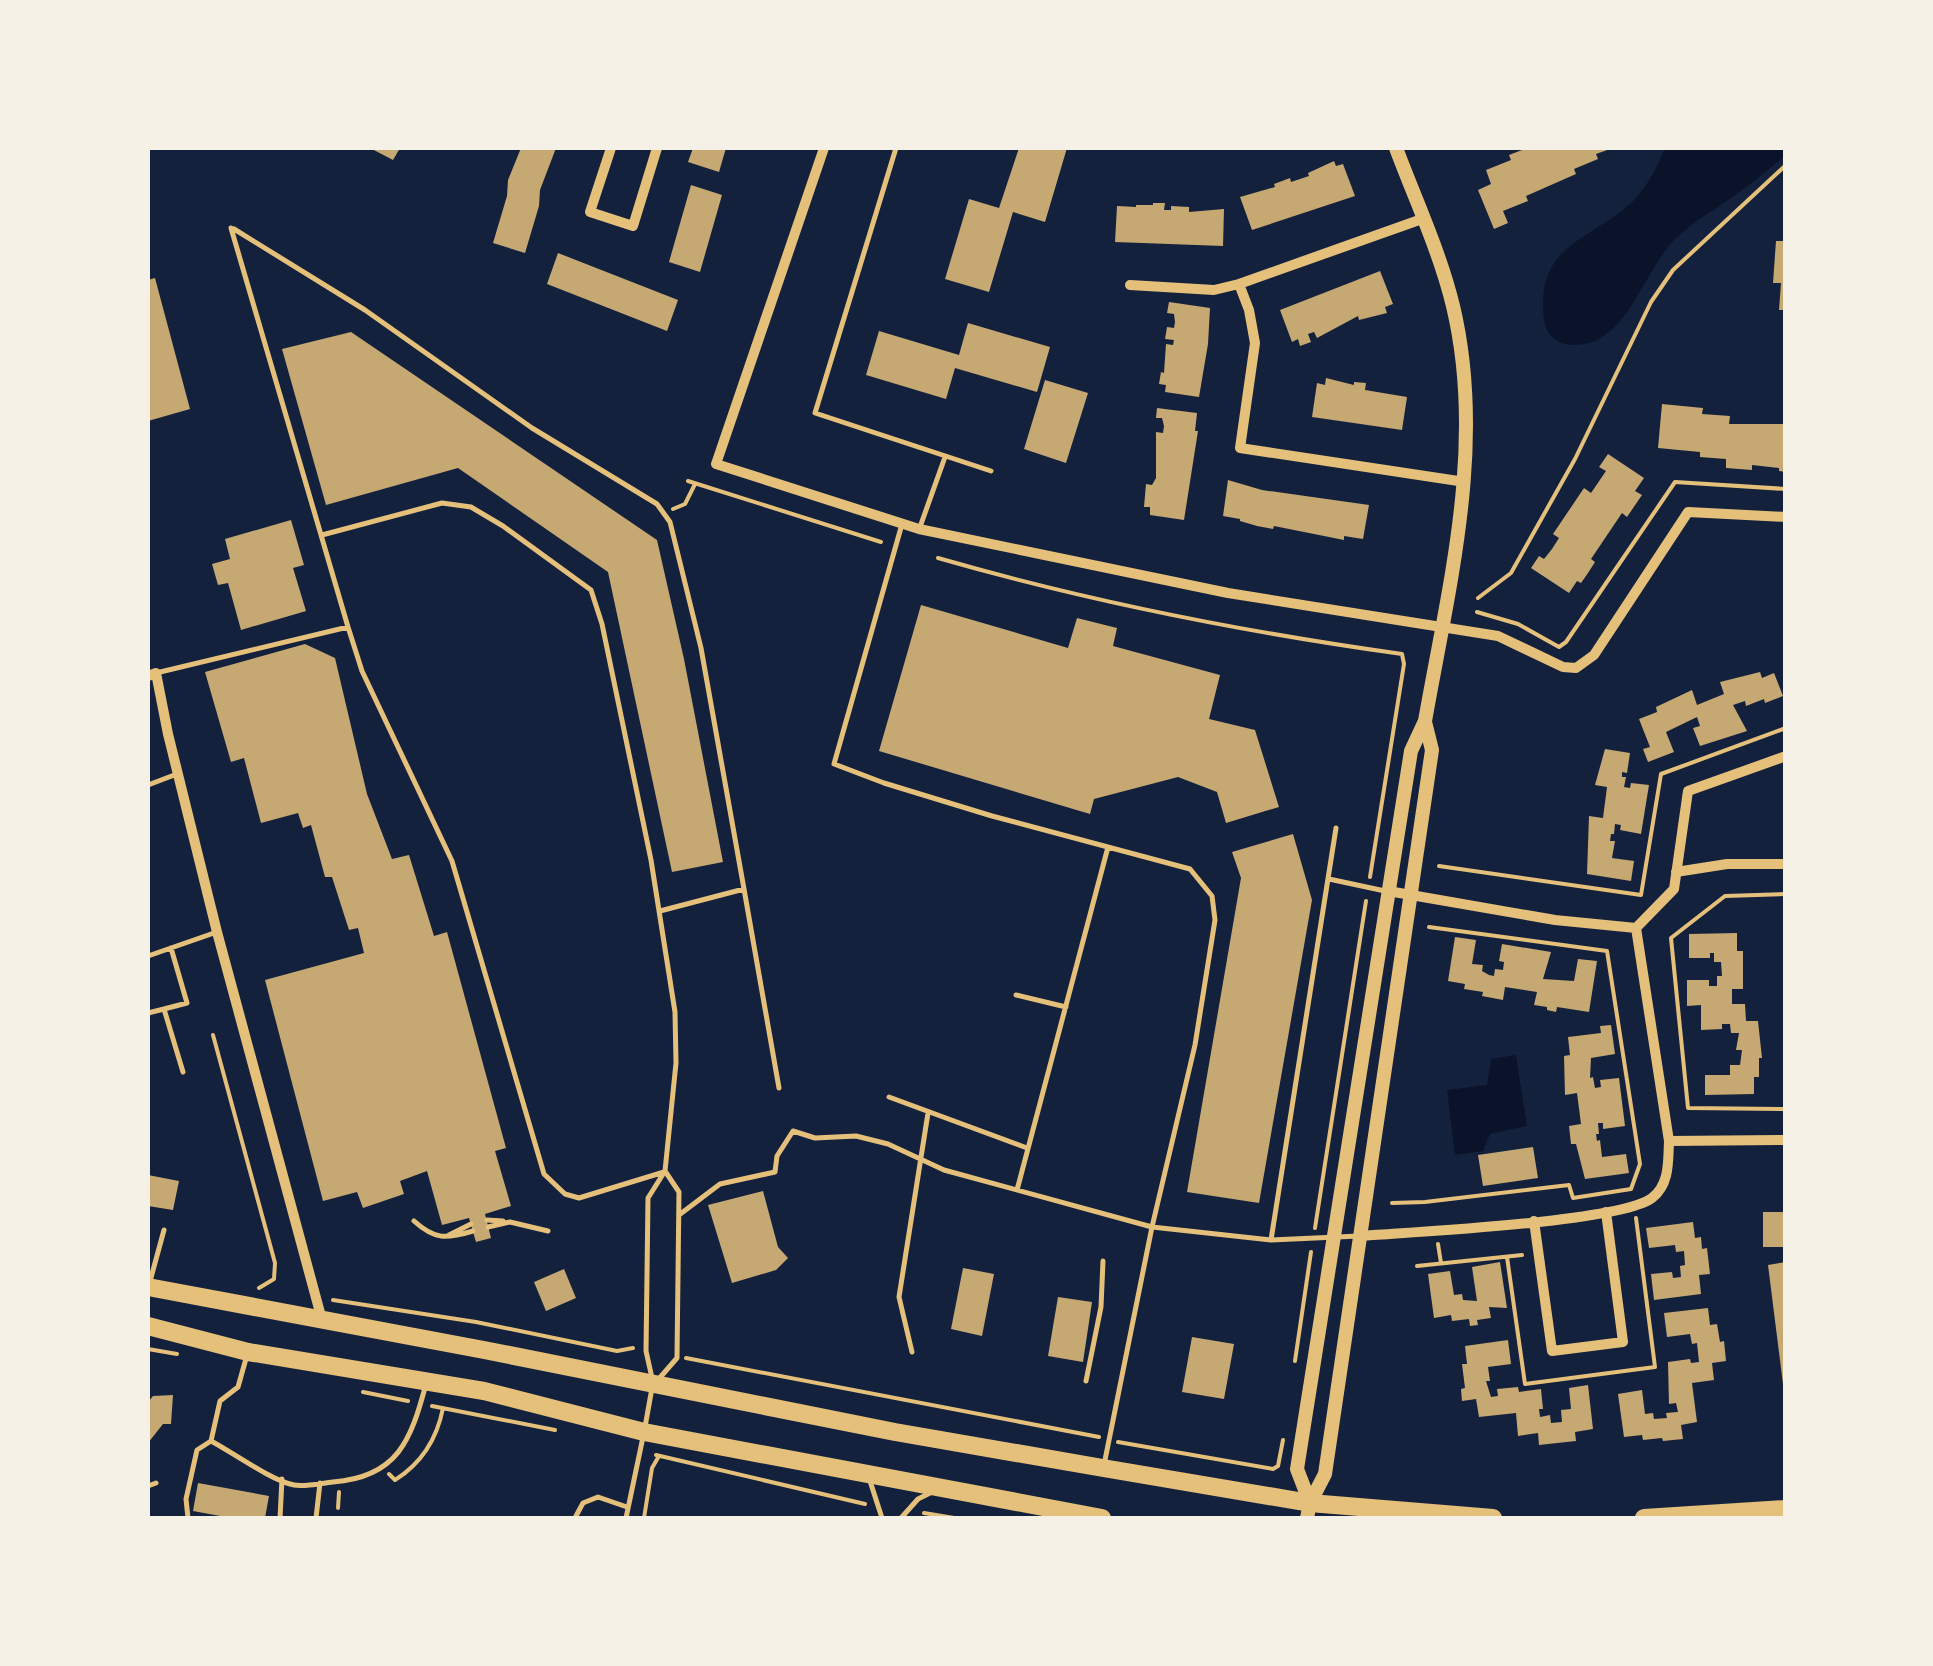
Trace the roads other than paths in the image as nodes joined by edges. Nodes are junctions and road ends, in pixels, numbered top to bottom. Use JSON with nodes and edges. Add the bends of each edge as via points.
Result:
{"nodes":[{"id":1,"x":611,"y":148,"type":"edge"},
{"id":2,"x":657,"y":148,"type":"edge"},
{"id":3,"x":824,"y":148,"type":"edge"},
{"id":4,"x":896,"y":148,"type":"edge"},
{"id":5,"x":1396,"y":148,"type":"edge"},
{"id":6,"x":1422,"y":218,"type":"junction"},
{"id":7,"x":1239,"y":284,"type":"junction"},
{"id":8,"x":1130,"y":285,"type":"dead end"},
{"id":9,"x":945,"y":456,"type":"junction"},
{"id":10,"x":991,"y":471,"type":"dead end"},
{"id":11,"x":1465,"y":482,"type":"junction"},
{"id":12,"x":1786,"y":517,"type":"edge"},
{"id":13,"x":902,"y":524,"type":"junction"},
{"id":14,"x":919,"y":530,"type":"junction"},
{"id":15,"x":322,"y":535,"type":"junction"},
{"id":16,"x":348,"y":627,"type":"junction"},
{"id":17,"x":1442,"y":628,"type":"junction"},
{"id":18,"x":150,"y":673,"type":"edge"},
{"id":19,"x":1425,"y":721,"type":"junction"},
{"id":20,"x":1786,"y":756,"type":"edge"},
{"id":21,"x":177,"y":774,"type":"junction"},
{"id":22,"x":148,"y":784,"type":"edge"},
{"id":23,"x":1336,"y":828,"type":"dead end"},
{"id":24,"x":1108,"y":847,"type":"junction"},
{"id":25,"x":1786,"y":864,"type":"edge"},
{"id":26,"x":1676,"y":872,"type":"junction"},
{"id":27,"x":1329,"y":880,"type":"junction"},
{"id":28,"x":744,"y":889,"type":"junction"},
{"id":29,"x":1388,"y":891,"type":"junction"},
{"id":30,"x":1410,"y":894,"type":"junction"},
{"id":31,"x":660,"y":911,"type":"junction"},
{"id":32,"x":1636,"y":928,"type":"junction"},
{"id":33,"x":217,"y":932,"type":"junction"},
{"id":34,"x":171,"y":948,"type":"junction"},
{"id":35,"x":148,"y":956,"type":"edge"},
{"id":36,"x":1016,"y":994,"type":"dead end"},
{"id":37,"x":1066,"y":1007,"type":"junction"},
{"id":38,"x":164,"y":1009,"type":"junction"},
{"id":39,"x":148,"y":1013,"type":"edge"},
{"id":40,"x":183,"y":1072,"type":"dead end"},
{"id":41,"x":779,"y":1088,"type":"dead end"},
{"id":42,"x":889,"y":1097,"type":"dead end"},
{"id":43,"x":928,"y":1112,"type":"junction"},
{"id":44,"x":1786,"y":1140,"type":"edge"},
{"id":45,"x":1669,"y":1141,"type":"junction"},
{"id":46,"x":1027,"y":1148,"type":"junction"},
{"id":47,"x":919,"y":1159,"type":"junction"},
{"id":48,"x":665,"y":1171,"type":"junction"},
{"id":49,"x":1017,"y":1190,"type":"junction"},
{"id":50,"x":1606,"y":1212,"type":"junction"},
{"id":51,"x":679,"y":1215,"type":"junction"},
{"id":52,"x":414,"y":1221,"type":"dead end"},
{"id":53,"x":1534,"y":1221,"type":"junction"},
{"id":54,"x":488,"y":1224,"type":"dead end"},
{"id":55,"x":1152,"y":1227,"type":"junction"},
{"id":56,"x":472,"y":1228,"type":"dead end"},
{"id":57,"x":164,"y":1230,"type":"dead end"},
{"id":58,"x":548,"y":1231,"type":"dead end"},
{"id":59,"x":1362,"y":1236,"type":"junction"},
{"id":60,"x":1336,"y":1237,"type":"junction"},
{"id":61,"x":1272,"y":1240,"type":"junction"},
{"id":62,"x":1103,"y":1261,"type":"dead end"},
{"id":63,"x":148,"y":1287,"type":"edge"},
{"id":64,"x":322,"y":1320,"type":"junction"},
{"id":65,"x":148,"y":1326,"type":"edge"},
{"id":66,"x":248,"y":1352,"type":"junction"},
{"id":67,"x":912,"y":1352,"type":"dead end"},
{"id":68,"x":428,"y":1380,"type":"junction"},
{"id":69,"x":1086,"y":1381,"type":"dead end"},
{"id":70,"x":653,"y":1385,"type":"junction"},
{"id":71,"x":211,"y":1440,"type":"junction"},
{"id":72,"x":642,"y":1441,"type":"junction"},
{"id":73,"x":1103,"y":1468,"type":"junction"},
{"id":74,"x":867,"y":1474,"type":"junction"},
{"id":75,"x":282,"y":1479,"type":"junction"},
{"id":76,"x":156,"y":1483,"type":"dead end"},
{"id":77,"x":320,"y":1483,"type":"junction"},
{"id":78,"x":148,"y":1486,"type":"edge"},
{"id":79,"x":939,"y":1488,"type":"junction"},
{"id":80,"x":628,"y":1508,"type":"junction"},
{"id":81,"x":1786,"y":1508,"type":"edge"},
{"id":82,"x":1308,"y":1511,"type":"edge"},
{"id":83,"x":576,"y":1516,"type":"dead end"},
{"id":84,"x":188,"y":1518,"type":"edge"},
{"id":85,"x":280,"y":1518,"type":"edge"},
{"id":86,"x":316,"y":1518,"type":"edge"},
{"id":87,"x":626,"y":1518,"type":"edge"},
{"id":88,"x":882,"y":1518,"type":"edge"},
{"id":89,"x":900,"y":1518,"type":"edge"},
{"id":90,"x":1102,"y":1518,"type":"edge"},
{"id":91,"x":1493,"y":1518,"type":"edge"},
{"id":92,"x":1644,"y":1518,"type":"edge"}],
"edges":[{"from":1,"to":2,"type":"street","via":[[590,212],[633,226]]},
{"from":3,"to":13,"type":"street","via":[[716,464]]},
{"from":4,"to":9,"type":"lane","via":[[815,412]]},
{"from":5,"to":6,"type":"street"},
{"from":6,"to":7,"type":"street"},
{"from":6,"to":11,"type":"street","via":[[1452,304],[1465,378]]},
{"from":7,"to":8,"type":"street","via":[[1214,290]]},
{"from":7,"to":11,"type":"street","via":[[1255,343],[1240,448]]},
{"from":9,"to":10,"type":"lane"},
{"from":9,"to":14,"type":"lane"},
{"from":11,"to":17,"type":"street"},
{"from":12,"to":17,"type":"street","via":[[1688,512],[1594,656],[1576,668],[1498,636]]},
{"from":13,"to":14,"type":"street"},
{"from":13,"to":24,"type":"lane","via":[[834,764]]},
{"from":14,"to":17,"type":"street","via":[[1228,593]]},
{"from":15,"to":16,"type":"lane"},
{"from":15,"to":28,"type":"lane","via":[[232,228],[657,504],[670,522],[690,598]]},
{"from":15,"to":31,"type":"lane","via":[[457,503],[504,526],[591,590]]},
{"from":16,"to":18,"type":"lane"},
{"from":16,"to":48,"type":"lane","via":[[362,671],[452,861],[544,1174],[578,1198]]},
{"from":17,"to":19,"type":"street"},
{"from":18,"to":21,"type":"street"},
{"from":19,"to":29,"type":"street","via":[[1412,751]]},
{"from":19,"to":30,"type":"street","via":[[1432,750]]},
{"from":20,"to":26,"type":"street","via":[[1688,792]]},
{"from":21,"to":22,"type":"lane"},
{"from":21,"to":33,"type":"street"},
{"from":23,"to":27,"type":"lane"},
{"from":24,"to":37,"type":"lane"},
{"from":24,"to":55,"type":"lane","via":[[1190,869],[1212,896],[1212,945],[1195,1044]]},
{"from":25,"to":26,"type":"street"},
{"from":26,"to":32,"type":"street","via":[[1674,890]]},
{"from":27,"to":29,"type":"lane"},
{"from":27,"to":61,"type":"lane"},
{"from":28,"to":31,"type":"lane"},
{"from":28,"to":41,"type":"lane"},
{"from":29,"to":30,"type":"street"},
{"from":29,"to":60,"type":"street"},
{"from":30,"to":32,"type":"street"},
{"from":30,"to":59,"type":"street"},
{"from":31,"to":48,"type":"lane","via":[[676,1063]]},
{"from":32,"to":45,"type":"street"},
{"from":33,"to":34,"type":"lane"},
{"from":33,"to":64,"type":"street"},
{"from":34,"to":35,"type":"lane"},
{"from":34,"to":38,"type":"lane","via":[[187,1003]]},
{"from":36,"to":37,"type":"lane"},
{"from":37,"to":46,"type":"lane"},
{"from":38,"to":39,"type":"lane"},
{"from":38,"to":40,"type":"lane"},
{"from":42,"to":43,"type":"lane"},
{"from":43,"to":46,"type":"lane"},
{"from":43,"to":47,"type":"lane"},
{"from":44,"to":45,"type":"street"},
{"from":45,"to":50,"type":"street","via":[[1660,1190],[1650,1200]]},
{"from":46,"to":49,"type":"lane"},
{"from":47,"to":49,"type":"lane"},
{"from":47,"to":51,"type":"lane","via":[[856,1136],[815,1138],[793,1131],[776,1156],[775,1172],[720,1184]]},
{"from":47,"to":67,"type":"lane","via":[[899,1298]]},
{"from":48,"to":51,"type":"lane","via":[[679,1192]]},
{"from":48,"to":70,"type":"lane","via":[[648,1198],[646,1351]]},
{"from":49,"to":55,"type":"lane"},
{"from":50,"to":53,"type":"street"},
{"from":50,"to":53,"type":"street","via":[[1623,1342],[1552,1351]]},
{"from":51,"to":70,"type":"lane","via":[[677,1358]]},
{"from":52,"to":56,"type":"lane","via":[[442,1239]]},
{"from":53,"to":59,"type":"street"},
{"from":54,"to":58,"type":"lane"},
{"from":55,"to":61,"type":"lane"},
{"from":55,"to":73,"type":"lane"},
{"from":57,"to":63,"type":"lane"},
{"from":59,"to":60,"type":"lane"},
{"from":59,"to":82,"type":"street","via":[[1325,1474]]},
{"from":60,"to":61,"type":"lane"},
{"from":60,"to":82,"type":"street","via":[[1297,1469]]},
{"from":62,"to":69,"type":"lane"},
{"from":63,"to":64,"type":"main road"},
{"from":64,"to":70,"type":"main road"},
{"from":65,"to":66,"type":"main road"},
{"from":66,"to":68,"type":"main road"},
{"from":66,"to":71,"type":"lane","via":[[238,1387],[220,1401]]},
{"from":68,"to":72,"type":"main road"},
{"from":68,"to":77,"type":"lane","via":[[400,1454],[374,1473]]},
{"from":70,"to":72,"type":"lane"},
{"from":70,"to":73,"type":"main road"},
{"from":71,"to":75,"type":"lane"},
{"from":71,"to":84,"type":"lane","via":[[197,1450]]},
{"from":72,"to":74,"type":"main road"},
{"from":72,"to":80,"type":"lane"},
{"from":73,"to":82,"type":"main road"},
{"from":74,"to":79,"type":"main road"},
{"from":74,"to":88,"type":"lane"},
{"from":75,"to":77,"type":"lane"},
{"from":75,"to":85,"type":"lane"},
{"from":76,"to":78,"type":"lane"},
{"from":77,"to":86,"type":"lane"},
{"from":79,"to":89,"type":"lane"},
{"from":79,"to":90,"type":"main road"},
{"from":80,"to":83,"type":"lane","via":[[598,1497]]},
{"from":80,"to":87,"type":"lane"},
{"from":81,"to":92,"type":"main road"},
{"from":82,"to":91,"type":"main road"}]}
